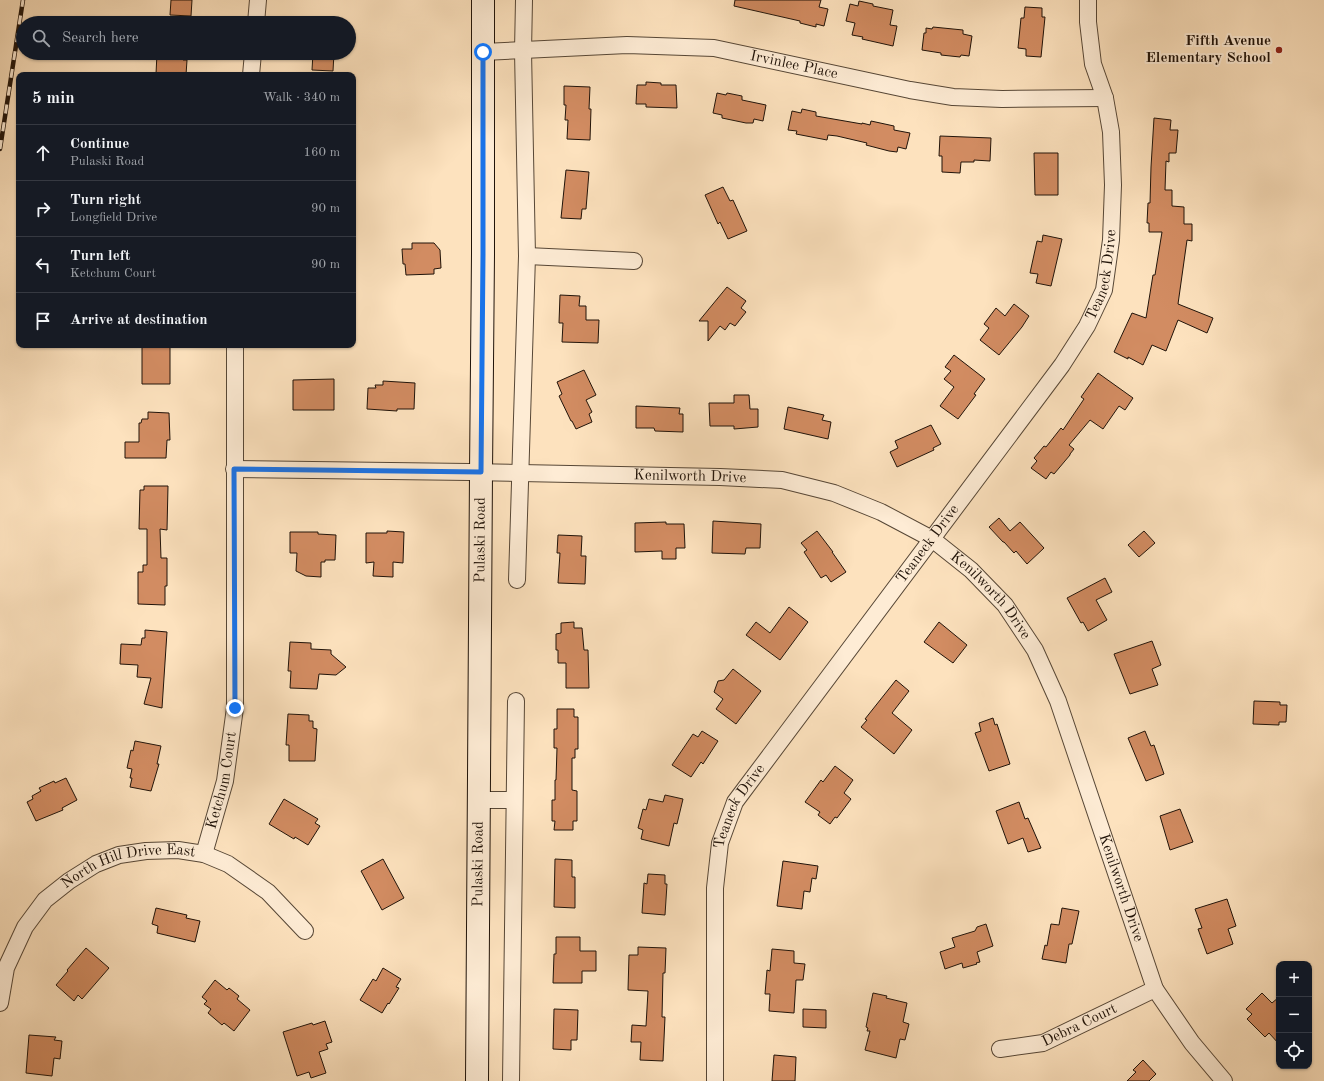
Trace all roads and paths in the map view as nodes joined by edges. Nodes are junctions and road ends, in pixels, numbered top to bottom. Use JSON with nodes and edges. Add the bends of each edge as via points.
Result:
{"nodes":[{"id":1,"x":258,"y":0,"type":"edge"},
{"id":2,"x":483,"y":0,"type":"edge"},
{"id":3,"x":524,"y":0,"type":"edge"},
{"id":4,"x":1088,"y":0,"type":"edge"},
{"id":5,"x":257,"y":16,"type":"edge"},
{"id":6,"x":523,"y":51,"type":"junction"},
{"id":7,"x":483,"y":52,"type":"junction"},
{"id":8,"x":252,"y":60,"type":"edge"},
{"id":9,"x":251,"y":72,"type":"edge"},
{"id":10,"x":1105,"y":98,"type":"junction"},
{"id":11,"x":527,"y":256,"type":"junction"},
{"id":12,"x":634,"y":262,"type":"dead end"},
{"id":13,"x":235,"y":348,"type":"edge"},
{"id":14,"x":234,"y":469,"type":"junction"},
{"id":15,"x":481,"y":472,"type":"junction"},
{"id":16,"x":520,"y":473,"type":"junction"},
{"id":17,"x":932,"y":539,"type":"junction"},
{"id":18,"x":517,"y":580,"type":"dead end"},
{"id":19,"x":516,"y":701,"type":"dead end"},
{"id":20,"x":478,"y":800,"type":"junction"},
{"id":21,"x":514,"y":800,"type":"junction"},
{"id":22,"x":204,"y":854,"type":"junction"},
{"id":23,"x":305,"y":931,"type":"dead end"},
{"id":24,"x":1155,"y":989,"type":"junction"},
{"id":25,"x":0,"y":1003,"type":"edge"},
{"id":26,"x":1000,"y":1049,"type":"dead end"},
{"id":27,"x":477,"y":1081,"type":"edge"},
{"id":28,"x":511,"y":1081,"type":"edge"},
{"id":29,"x":715,"y":1081,"type":"edge"},
{"id":30,"x":1224,"y":1081,"type":"edge"}],
"edges":[{"from":1,"to":5,"type":"street"},
{"from":2,"to":7,"type":"main road","name":"Pulaski Road"},
{"from":3,"to":6,"type":"street"},
{"from":4,"to":10,"type":"street","name":"Teaneck Drive","via":[[1092,64]]},
{"from":6,"to":7,"type":"street","name":"Irvinlee Place"},
{"from":6,"to":10,"type":"street","name":"Irvinlee Place","via":[[627,45],[714,48],[953,97]]},
{"from":6,"to":11,"type":"street"},
{"from":7,"to":15,"type":"main road","name":"Pulaski Road"},
{"from":8,"to":9,"type":"street"},
{"from":10,"to":17,"type":"street","name":"Teaneck Drive","via":[[1111,132],[1113,185],[1111,240],[1104,290],[1087,326],[1062,365]]},
{"from":11,"to":12,"type":"street"},
{"from":11,"to":16,"type":"street"},
{"from":13,"to":14,"type":"street","name":"Ketchum Court"},
{"from":14,"to":15,"type":"street","name":"Kenilworth Drive"},
{"from":14,"to":22,"type":"street","name":"Ketchum Court","via":[[235,708],[225,780]]},
{"from":15,"to":16,"type":"street","name":"Kenilworth Drive"},
{"from":15,"to":20,"type":"main road","name":"Pulaski Road"},
{"from":16,"to":17,"type":"street","name":"Kenilworth Drive","via":[[782,480],[834,493],[881,512]]},
{"from":16,"to":18,"type":"street"},
{"from":17,"to":24,"type":"street","name":"Kenilworth Drive","via":[[971,570],[1005,605],[1035,650],[1058,701]]},
{"from":17,"to":29,"type":"street","name":"Teaneck Drive","via":[[735,802],[720,842],[716,888]]},
{"from":19,"to":21,"type":"street"},
{"from":20,"to":21,"type":"street"},
{"from":20,"to":27,"type":"main road","name":"Pulaski Road"},
{"from":21,"to":28,"type":"street"},
{"from":22,"to":23,"type":"street","name":"North Hill Drive East","via":[[228,864],[268,892]]},
{"from":22,"to":25,"type":"street","name":"North Hill Drive East","via":[[178,850],[146,850],[119,855],[96,864],[69,881],[45,900],[25,927],[6,968]]},
{"from":24,"to":26,"type":"street","name":"Debra Court","via":[[1043,1043]]},
{"from":24,"to":30,"type":"street","name":"Kenilworth Drive","via":[[1192,1043]]}]}
